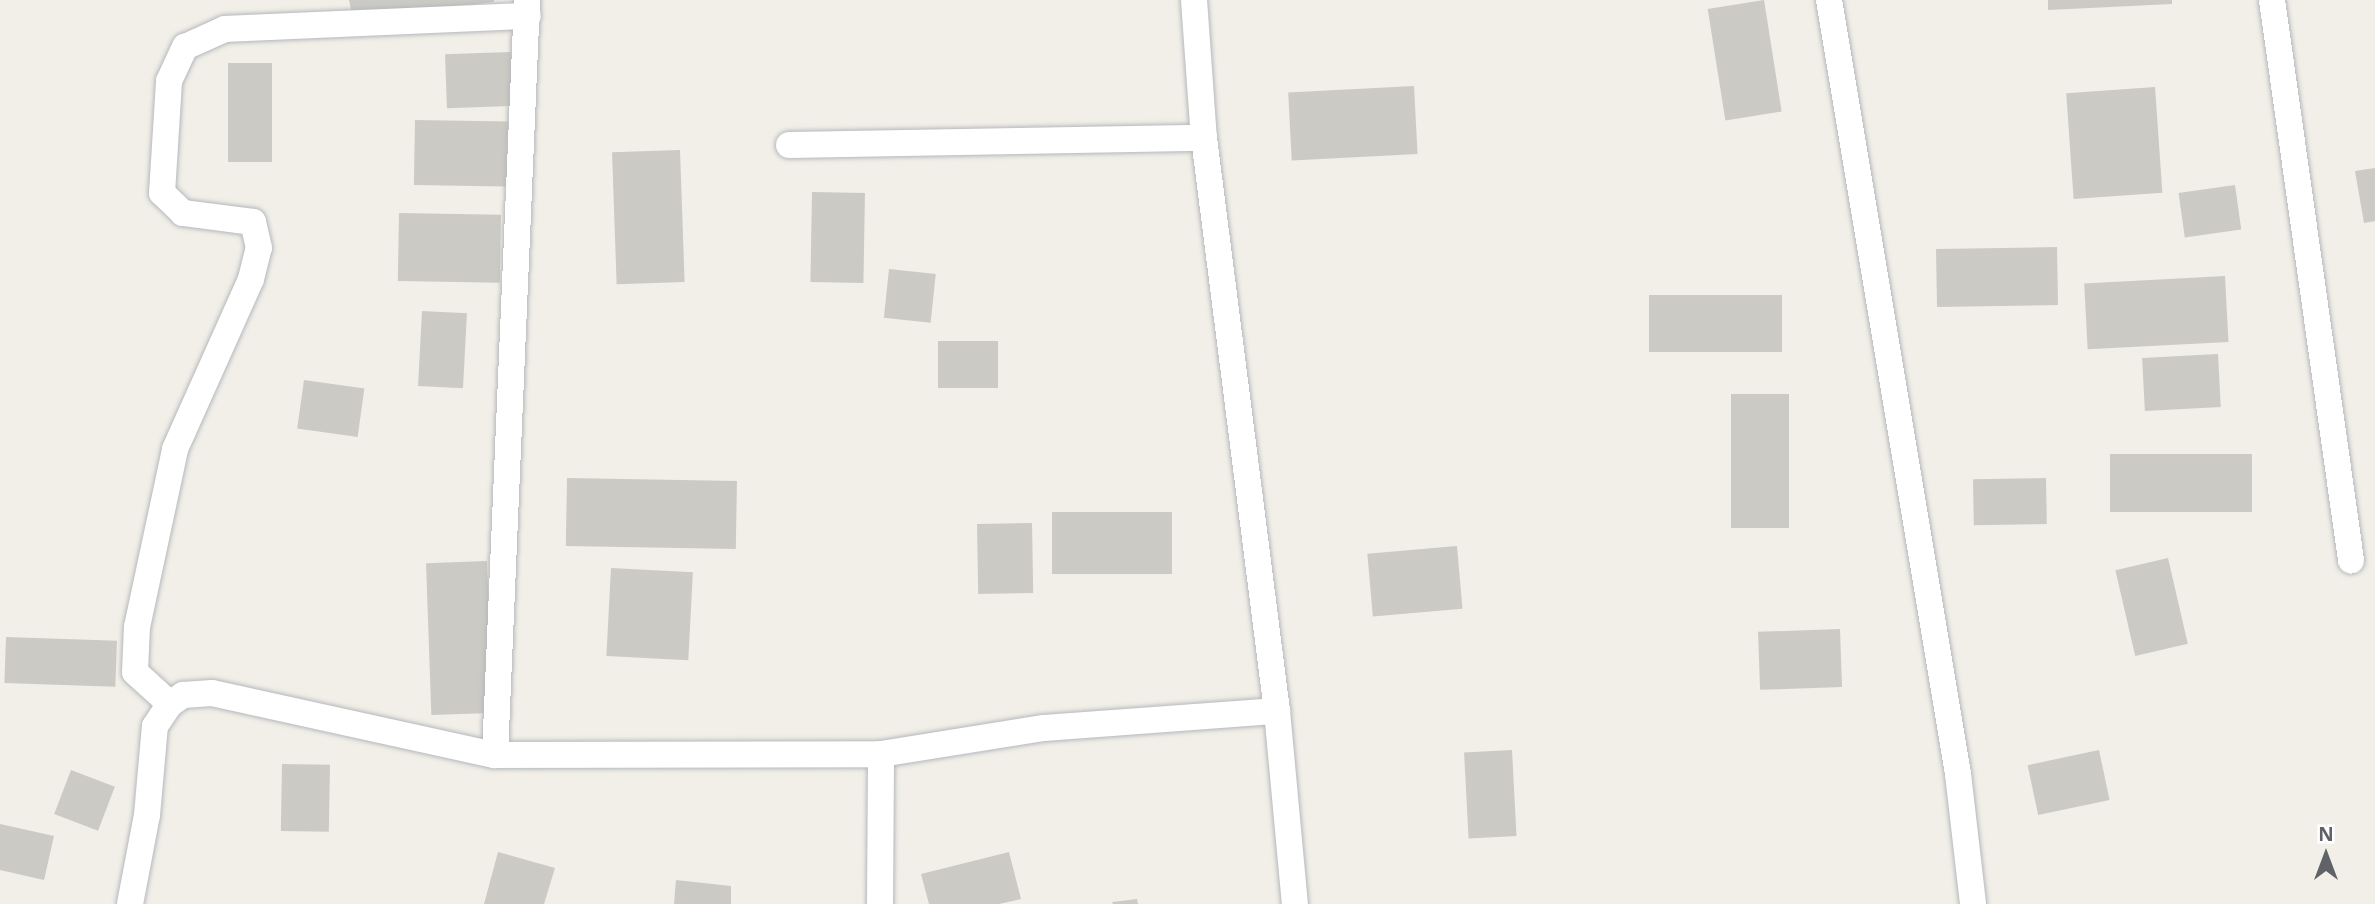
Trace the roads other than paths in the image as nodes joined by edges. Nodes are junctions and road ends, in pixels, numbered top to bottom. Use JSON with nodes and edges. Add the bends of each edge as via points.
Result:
{"nodes":[{"id":1,"x":1194,"y":0,"type":"edge"},
{"id":2,"x":1829,"y":0,"type":"edge"},
{"id":3,"x":2272,"y":0,"type":"edge"},
{"id":4,"x":528,"y":8,"type":"edge"},
{"id":5,"x":1204,"y":138,"type":"junction"},
{"id":6,"x":789,"y":145,"type":"dead end"},
{"id":7,"x":2351,"y":560,"type":"dead end"},
{"id":8,"x":170,"y":704,"type":"junction"},
{"id":9,"x":1277,"y":711,"type":"junction"},
{"id":10,"x":881,"y":754,"type":"junction"},
{"id":11,"x":495,"y":755,"type":"junction"},
{"id":12,"x":130,"y":904,"type":"edge"},
{"id":13,"x":880,"y":904,"type":"edge"},
{"id":14,"x":1295,"y":904,"type":"edge"},
{"id":15,"x":1973,"y":904,"type":"edge"}],
"edges":[{"from":1,"to":5,"type":"street"},
{"from":2,"to":15,"type":"street","via":[[1954,749]]},
{"from":3,"to":7,"type":"street"},
{"from":4,"to":8,"type":"street","via":[[225,29],[185,47],[169,81],[162,193],[183,214],[253,222],[259,248],[251,279],[175,449],[137,627],[135,672]]},
{"from":4,"to":11,"type":"street"},
{"from":5,"to":6,"type":"street"},
{"from":5,"to":9,"type":"street"},
{"from":8,"to":11,"type":"street","via":[[183,695],[212,693]]},
{"from":8,"to":12,"type":"street","via":[[155,726],[147,814]]},
{"from":9,"to":10,"type":"street","via":[[1044,728]]},
{"from":9,"to":14,"type":"street"},
{"from":10,"to":11,"type":"street"},
{"from":10,"to":13,"type":"street"}]}
